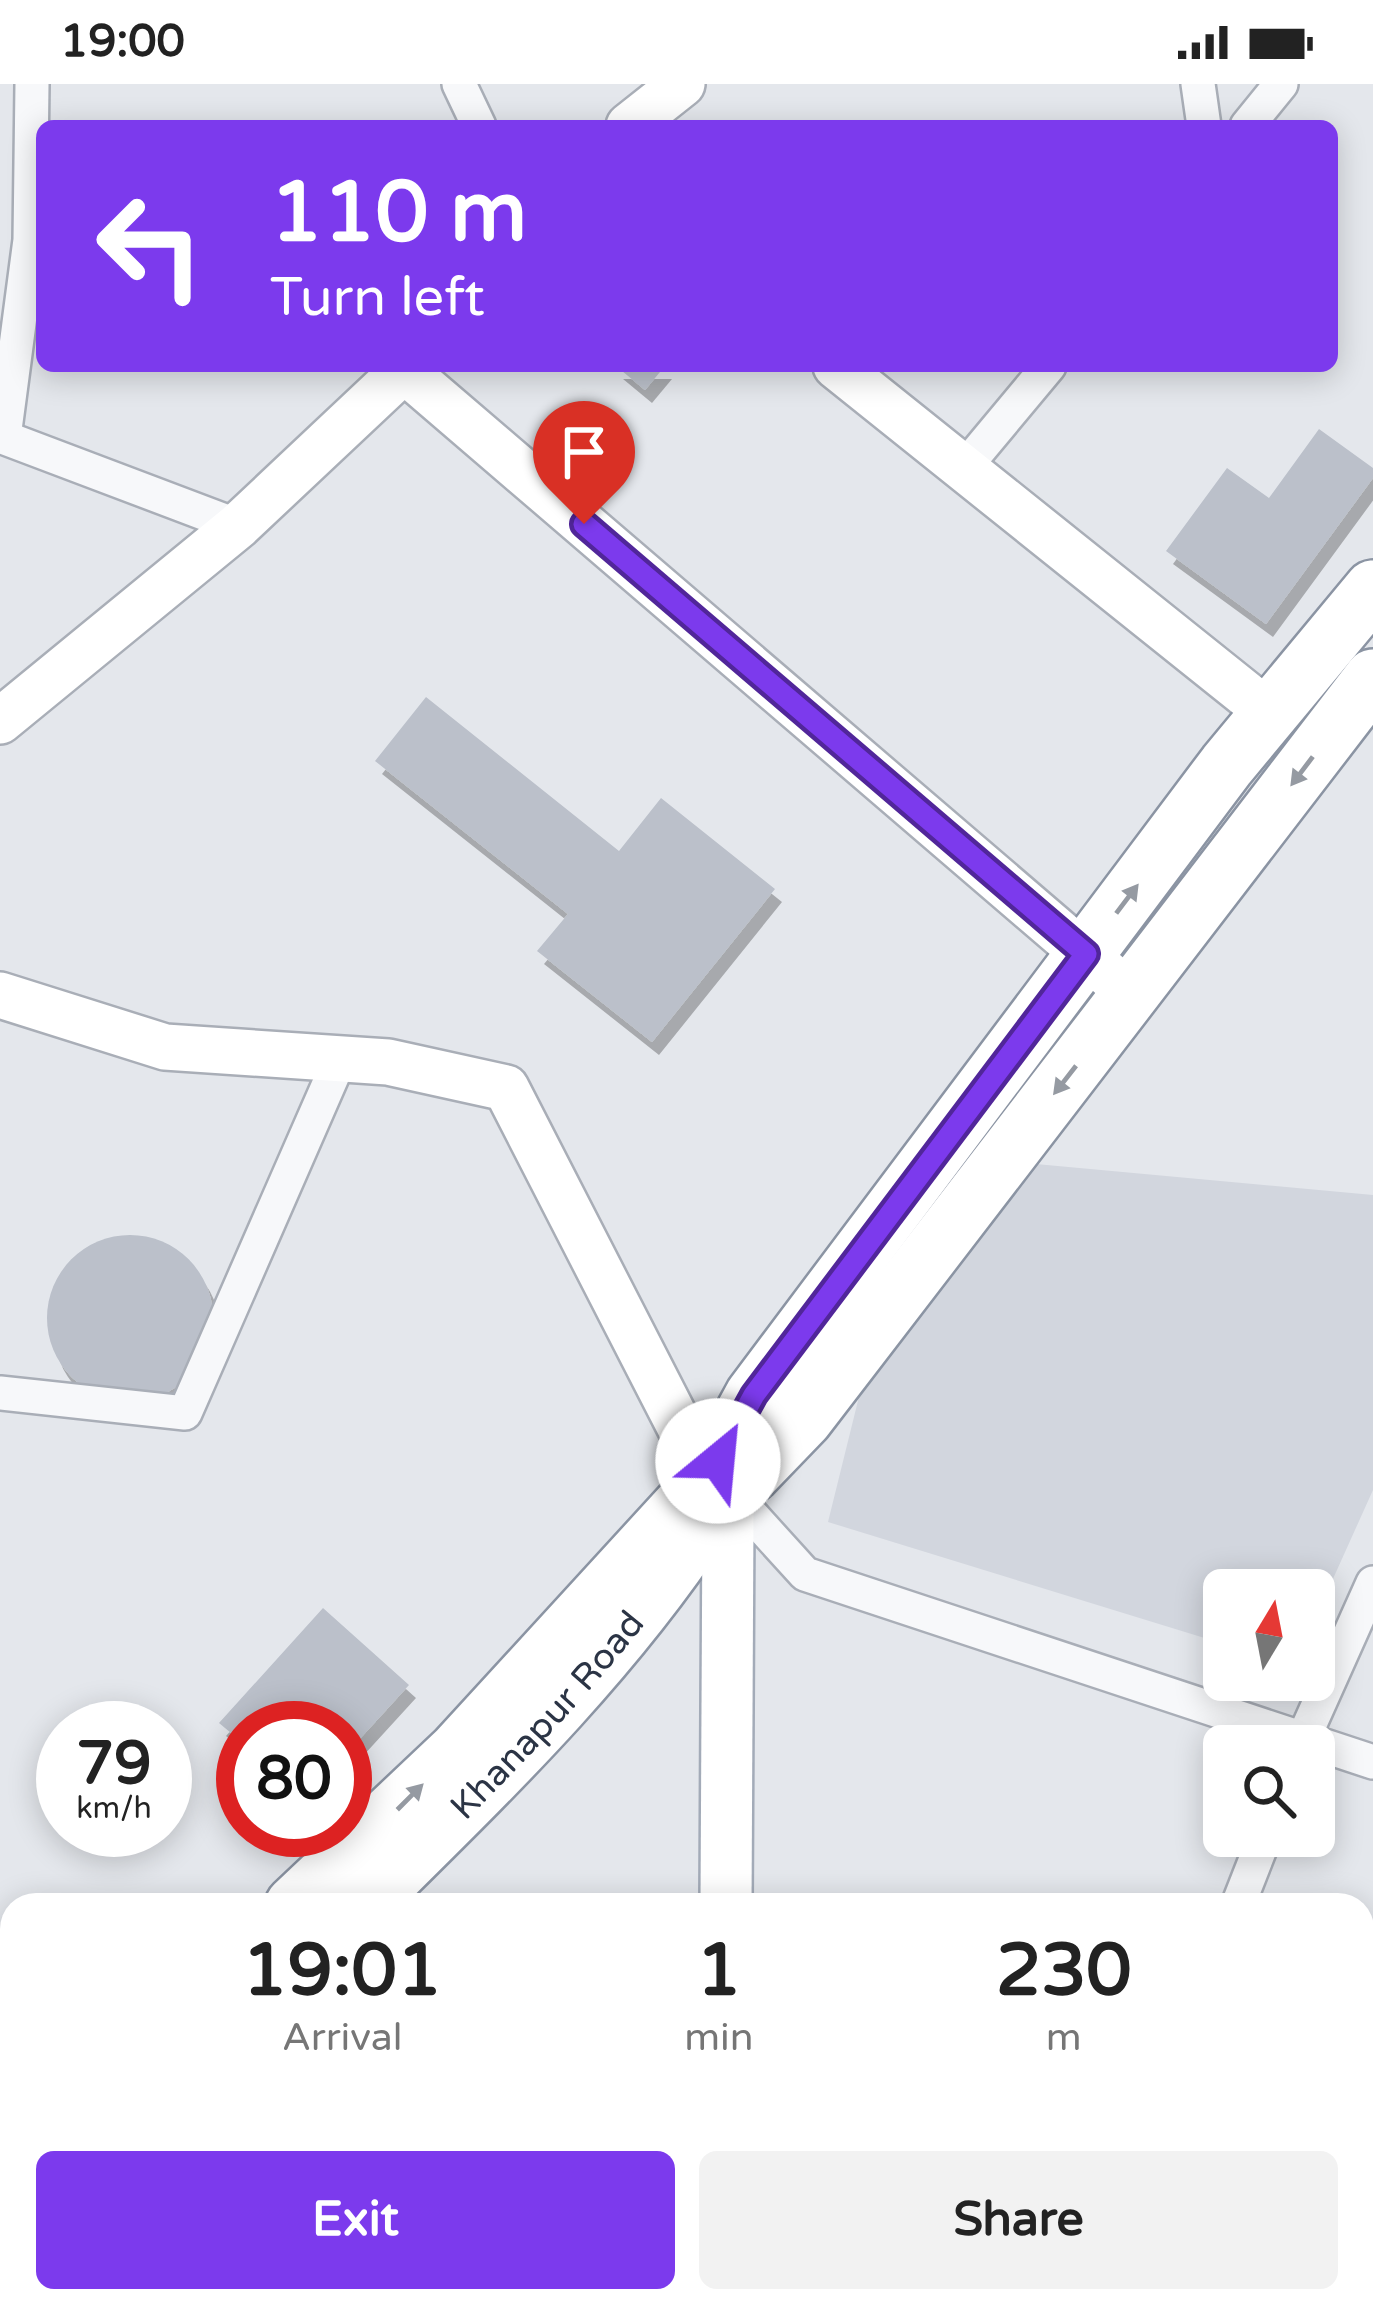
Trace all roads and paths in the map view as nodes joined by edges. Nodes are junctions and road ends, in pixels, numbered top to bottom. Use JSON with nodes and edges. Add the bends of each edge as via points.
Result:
{"nodes":[{"id":1,"x":32,"y":84,"type":"edge"},
{"id":2,"x":459,"y":84,"type":"edge"},
{"id":3,"x":682,"y":84,"type":"edge"},
{"id":4,"x":1198,"y":84,"type":"edge"},
{"id":5,"x":1281,"y":84,"type":"edge"},
{"id":6,"x":476,"y":120,"type":"edge"},
{"id":7,"x":636,"y":120,"type":"edge"},
{"id":8,"x":1203,"y":120,"type":"edge"},
{"id":9,"x":1252,"y":120,"type":"edge"},
{"id":10,"x":402,"y":372,"type":"edge"},
{"id":11,"x":411,"y":372,"type":"edge"},
{"id":12,"x":844,"y":372,"type":"edge"},
{"id":13,"x":1044,"y":372,"type":"edge"},
{"id":14,"x":2,"y":436,"type":"edge"},
{"id":15,"x":964,"y":468,"type":"junction"},
{"id":16,"x":238,"y":526,"type":"junction"},
{"id":17,"x":1373,"y":589,"type":"edge"},
{"id":18,"x":1373,"y":678,"type":"edge"},
{"id":19,"x":1273,"y":716,"type":"junction"},
{"id":20,"x":0,"y":722,"type":"edge"},
{"id":21,"x":1086,"y":954,"type":"junction"},
{"id":22,"x":1131,"y":994,"type":"junction"},
{"id":23,"x":0,"y":995,"type":"edge"},
{"id":24,"x":339,"y":1061,"type":"junction"},
{"id":25,"x":0,"y":1394,"type":"edge"},
{"id":26,"x":722,"y":1490,"type":"junction"},
{"id":27,"x":1373,"y":1583,"type":"edge"},
{"id":28,"x":1252,"y":1725,"type":"edge"},
{"id":29,"x":1310,"y":1725,"type":"edge"},
{"id":30,"x":1335,"y":1751,"type":"edge"},
{"id":31,"x":1373,"y":1762,"type":"edge"},
{"id":32,"x":1257,"y":1857,"type":"edge"},
{"id":33,"x":307,"y":1893,"type":"edge"},
{"id":34,"x":376,"y":1893,"type":"edge"},
{"id":35,"x":729,"y":1893,"type":"edge"},
{"id":36,"x":1243,"y":1893,"type":"edge"}],
"edges":[{"from":1,"to":14,"type":"street","via":[[30,240]]},
{"from":2,"to":6,"type":"street"},
{"from":3,"to":7,"type":"street"},
{"from":4,"to":8,"type":"street"},
{"from":5,"to":9,"type":"street"},
{"from":10,"to":16,"type":"street"},
{"from":11,"to":21,"type":"street"},
{"from":12,"to":15,"type":"street"},
{"from":13,"to":15,"type":"street"},
{"from":14,"to":16,"type":"street"},
{"from":15,"to":19,"type":"street"},
{"from":16,"to":20,"type":"street"},
{"from":17,"to":19,"type":"highway"},
{"from":18,"to":22,"type":"highway","one_way":true},
{"from":21,"to":19,"type":"highway","one_way":true},
{"from":21,"to":22,"type":"street"},
{"from":21,"to":26,"type":"highway","via":[[754,1395]]},
{"from":22,"to":26,"type":"highway","one_way":true,"via":[[804,1419]]},
{"from":23,"to":24,"type":"street","via":[[165,1047]]},
{"from":24,"to":25,"type":"street","via":[[185,1413]]},
{"from":24,"to":26,"type":"street","via":[[506,1088]]},
{"from":26,"to":28,"type":"street","via":[[805,1574]]},
{"from":33,"to":26,"type":"highway","one_way":true},
{"from":26,"to":34,"type":"highway","name":"Khanapur Road","via":[[647,1608]]},
{"from":26,"to":35,"type":"main road"},
{"from":27,"to":29,"type":"street"},
{"from":30,"to":31,"type":"street"},
{"from":32,"to":36,"type":"street"}]}
